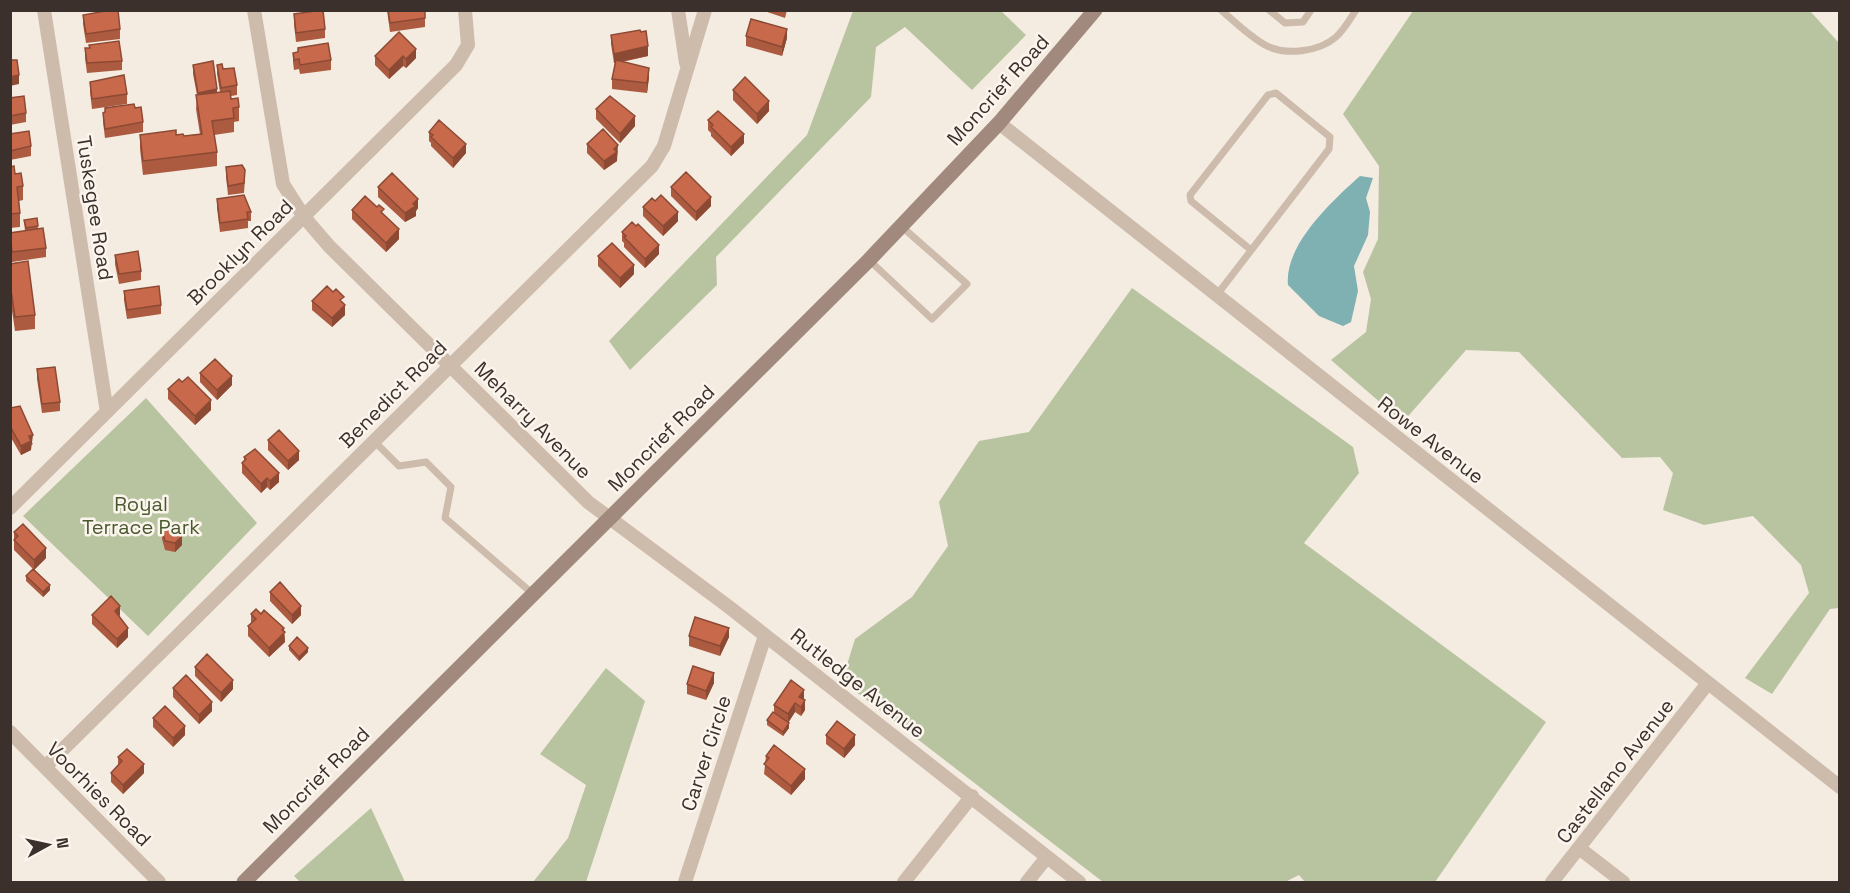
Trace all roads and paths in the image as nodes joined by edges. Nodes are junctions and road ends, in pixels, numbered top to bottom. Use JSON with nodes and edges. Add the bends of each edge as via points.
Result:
{"nodes":[{"id":1,"x":44,"y":10,"type":"edge"},
{"id":2,"x":254,"y":10,"type":"edge"},
{"id":3,"x":465,"y":10,"type":"edge"},
{"id":4,"x":678,"y":10,"type":"edge"},
{"id":5,"x":705,"y":10,"type":"edge"},
{"id":6,"x":1095,"y":10,"type":"edge"},
{"id":7,"x":1221,"y":10,"type":"edge"},
{"id":8,"x":1269,"y":10,"type":"edge"},
{"id":9,"x":1311,"y":10,"type":"edge"},
{"id":10,"x":1356,"y":10,"type":"edge"},
{"id":11,"x":687,"y":68,"type":"junction"},
{"id":12,"x":999,"y":123,"type":"junction"},
{"id":13,"x":304,"y":217,"type":"junction"},
{"id":14,"x":901,"y":226,"type":"junction"},
{"id":15,"x":1251,"y":250,"type":"junction"},
{"id":16,"x":869,"y":260,"type":"junction"},
{"id":17,"x":1216,"y":296,"type":"junction"},
{"id":18,"x":449,"y":365,"type":"junction"},
{"id":19,"x":108,"y":412,"type":"junction"},
{"id":20,"x":374,"y":441,"type":"junction"},
{"id":21,"x":10,"y":508,"type":"edge"},
{"id":22,"x":610,"y":518,"type":"junction"},
{"id":23,"x":533,"y":594,"type":"junction"},
{"id":24,"x":765,"y":636,"type":"junction"},
{"id":25,"x":1708,"y":683,"type":"junction"},
{"id":26,"x":10,"y":732,"type":"edge"},
{"id":27,"x":45,"y":767,"type":"junction"},
{"id":28,"x":1839,"y":787,"type":"edge"},
{"id":29,"x":972,"y":796,"type":"junction"},
{"id":30,"x":1580,"y":848,"type":"junction"},
{"id":31,"x":1047,"y":857,"type":"junction"},
{"id":32,"x":159,"y":882,"type":"edge"},
{"id":33,"x":244,"y":882,"type":"edge"},
{"id":34,"x":685,"y":882,"type":"edge"},
{"id":35,"x":904,"y":882,"type":"edge"},
{"id":36,"x":1027,"y":882,"type":"edge"},
{"id":37,"x":1079,"y":882,"type":"edge"},
{"id":38,"x":1552,"y":882,"type":"edge"},
{"id":39,"x":1623,"y":882,"type":"edge"}],
"edges":[{"from":1,"to":19,"type":"street","name":"Tuskegee Road"},
{"from":2,"to":13,"type":"street","name":"Meharry Avenue","via":[[279,169],[290,197]]},
{"from":3,"to":13,"type":"street","name":"Brooklyn Road","via":[[469,32],[463,57]]},
{"from":4,"to":11,"type":"street"},
{"from":5,"to":11,"type":"street","name":"Benedict Road"},
{"from":6,"to":12,"type":"main road","name":"Moncrief Road"},
{"from":7,"to":10,"type":"lane","via":[[1265,45],[1281,51],[1325,45],[1337,36]]},
{"from":8,"to":9,"type":"lane","via":[[1285,23],[1303,22]]},
{"from":11,"to":18,"type":"street","name":"Benedict Road","via":[[664,146],[652,166]]},
{"from":12,"to":14,"type":"main road","name":"Moncrief Road"},
{"from":12,"to":17,"type":"street","name":"Rowe Avenue"},
{"from":13,"to":18,"type":"street","name":"Meharry Avenue"},
{"from":13,"to":19,"type":"street","name":"Brooklyn Road"},
{"from":14,"to":16,"type":"main road","name":"Moncrief Road"},
{"from":14,"to":16,"type":"lane","via":[[967,284],[933,320]]},
{"from":15,"to":15,"type":"lane","via":[[1329,149],[1330,137],[1275,93],[1268,95],[1190,195],[1191,201]]},
{"from":15,"to":17,"type":"lane"},
{"from":16,"to":22,"type":"main road","name":"Moncrief Road"},
{"from":17,"to":25,"type":"street","name":"Rowe Avenue"},
{"from":18,"to":20,"type":"street","name":"Benedict Road"},
{"from":18,"to":22,"type":"street","name":"Meharry Avenue","via":[[588,502]]},
{"from":19,"to":21,"type":"street","name":"Brooklyn Road"},
{"from":20,"to":23,"type":"lane","via":[[399,466],[426,462],[451,487],[445,518]]},
{"from":20,"to":27,"type":"street","name":"Benedict Road"},
{"from":22,"to":23,"type":"main road","name":"Moncrief Road"},
{"from":22,"to":24,"type":"street","name":"Rutledge Avenue"},
{"from":23,"to":33,"type":"main road","name":"Moncrief Road"},
{"from":24,"to":29,"type":"street","name":"Rutledge Avenue"},
{"from":24,"to":34,"type":"street","name":"Carver Circle"},
{"from":25,"to":28,"type":"street","name":"Rowe Avenue"},
{"from":25,"to":30,"type":"street","name":"Castellano Avenue"},
{"from":26,"to":27,"type":"street","name":"Voorhies Road"},
{"from":27,"to":32,"type":"street","name":"Voorhies Road"},
{"from":29,"to":31,"type":"street","name":"Rutledge Avenue"},
{"from":29,"to":35,"type":"street"},
{"from":30,"to":38,"type":"street","name":"Castellano Avenue"},
{"from":30,"to":39,"type":"street"},
{"from":31,"to":36,"type":"street"},
{"from":31,"to":37,"type":"street","name":"Rutledge Avenue"}]}
